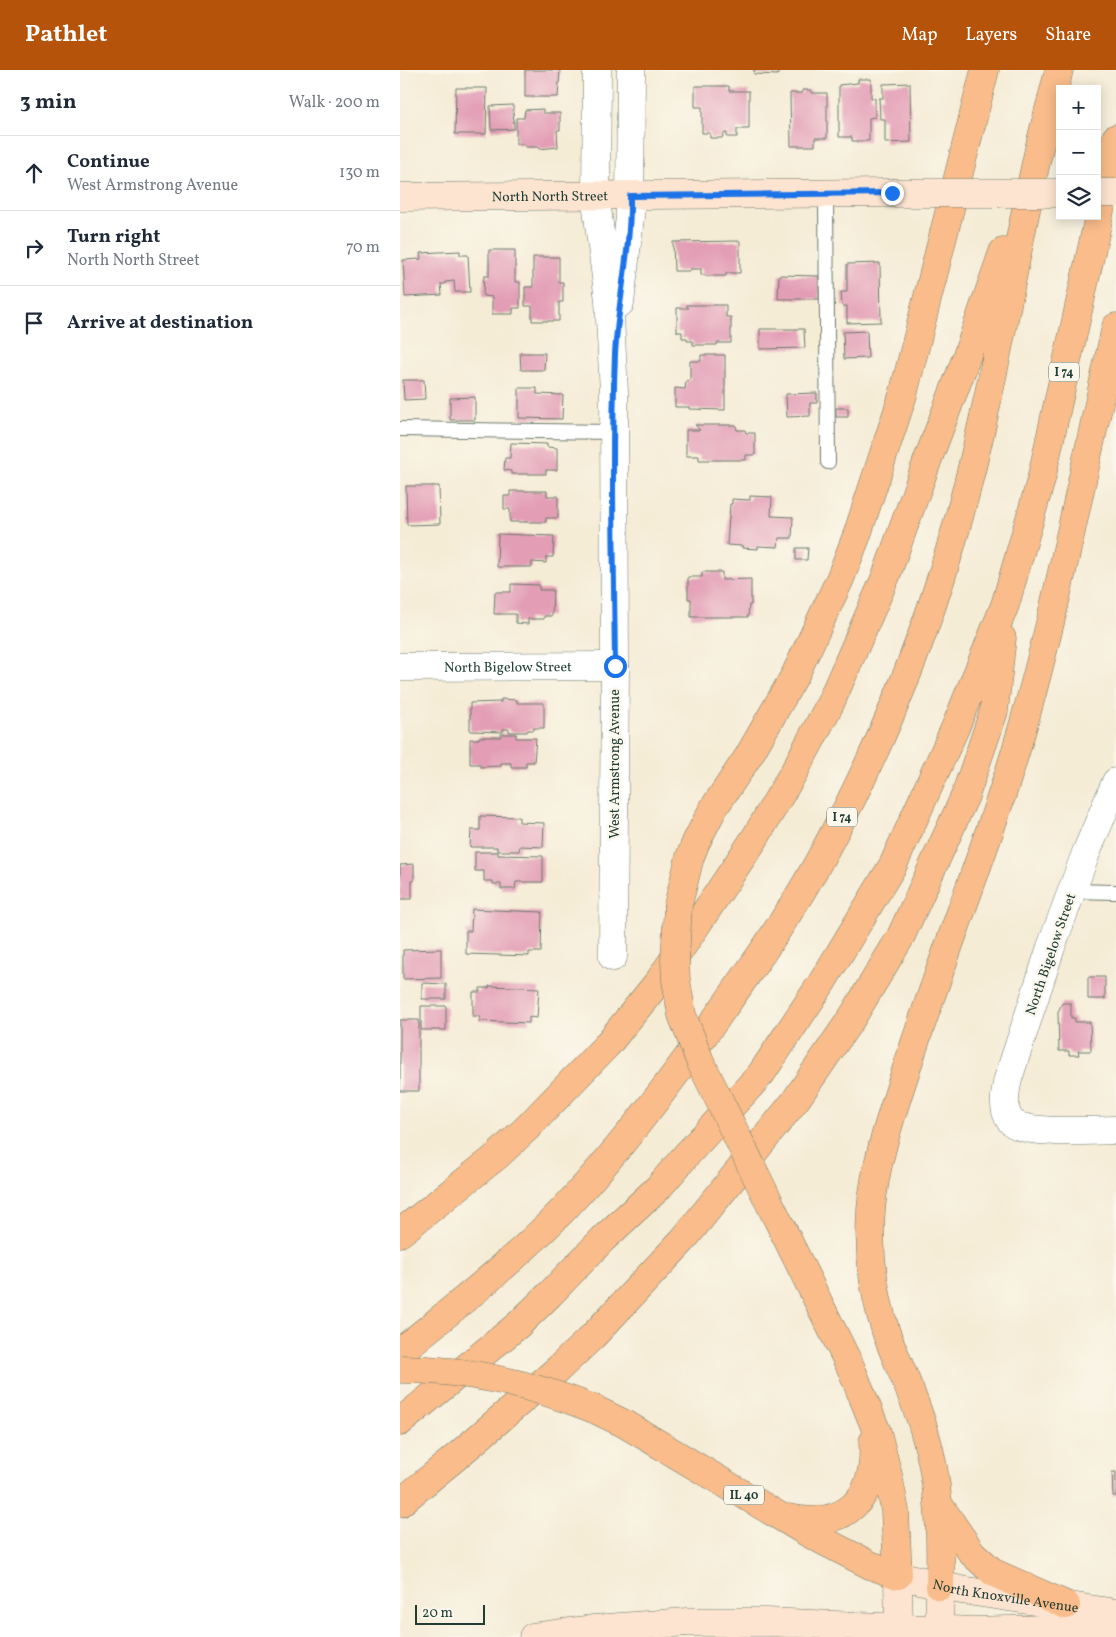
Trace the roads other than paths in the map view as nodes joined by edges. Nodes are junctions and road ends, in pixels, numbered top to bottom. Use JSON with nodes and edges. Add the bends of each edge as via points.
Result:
{"nodes":[{"id":1,"x":597,"y":70,"type":"edge"},
{"id":2,"x":631,"y":70,"type":"edge"},
{"id":3,"x":985,"y":70,"type":"edge"},
{"id":4,"x":1059,"y":70,"type":"edge"},
{"id":5,"x":1116,"y":138,"type":"edge"},
{"id":6,"x":1039,"y":149,"type":"junction"},
{"id":7,"x":1056,"y":193,"type":"edge"},
{"id":8,"x":1101,"y":193,"type":"edge"},
{"id":9,"x":1116,"y":193,"type":"edge"},
{"id":10,"x":826,"y":194,"type":"junction"},
{"id":11,"x":596,"y":196,"type":"junction"},
{"id":12,"x":630,"y":196,"type":"junction"},
{"id":13,"x":400,"y":197,"type":"edge"},
{"id":14,"x":1116,"y":327,"type":"edge"},
{"id":15,"x":614,"y":392,"type":"junction"},
{"id":16,"x":400,"y":429,"type":"edge"},
{"id":17,"x":614,"y":432,"type":"junction"},
{"id":18,"x":828,"y":462,"type":"dead end"},
{"id":19,"x":1005,"y":605,"type":"junction"},
{"id":20,"x":615,"y":666,"type":"junction"},
{"id":21,"x":400,"y":667,"type":"edge"},
{"id":22,"x":1116,"y":782,"type":"edge"},
{"id":23,"x":1071,"y":892,"type":"junction"},
{"id":24,"x":1116,"y":892,"type":"edge"},
{"id":25,"x":613,"y":956,"type":"dead end"},
{"id":26,"x":1116,"y":1130,"type":"edge"},
{"id":27,"x":400,"y":1233,"type":"edge"},
{"id":28,"x":400,"y":1352,"type":"edge"},
{"id":29,"x":400,"y":1369,"type":"edge"},
{"id":30,"x":870,"y":1413,"type":"junction"},
{"id":31,"x":400,"y":1422,"type":"edge"},
{"id":32,"x":400,"y":1503,"type":"edge"},
{"id":33,"x":938,"y":1504,"type":"junction"},
{"id":34,"x":782,"y":1516,"type":"junction"},
{"id":35,"x":898,"y":1575,"type":"junction"},
{"id":36,"x":940,"y":1586,"type":"junction"},
{"id":37,"x":1066,"y":1605,"type":"junction"},
{"id":38,"x":1116,"y":1613,"type":"edge"},
{"id":39,"x":766,"y":1622,"type":"junction"},
{"id":40,"x":1103,"y":1627,"type":"edge"},
{"id":41,"x":899,"y":1633,"type":"edge"},
{"id":42,"x":939,"y":1633,"type":"edge"},
{"id":43,"x":532,"y":1637,"type":"edge"},
{"id":44,"x":806,"y":1637,"type":"edge"},
{"id":45,"x":1046,"y":1637,"type":"edge"}],
"edges":[{"from":1,"to":11,"type":"street","name":"West Armstrong Avenue"},
{"from":2,"to":12,"type":"street","name":"West Armstrong Avenue"},
{"from":3,"to":30,"type":"highway","bridge":true,"via":[[903,394],[857,535],[795,675],[696,842],[678,905],[675,960],[682,1015],[704,1069],[830,1323]]},
{"from":4,"to":6,"type":"highway","number":"I 74"},
{"from":5,"to":19,"type":"highway","number":"I 74","via":[[1041,480]]},
{"from":6,"to":27,"type":"highway","via":[[886,576],[830,704],[755,838],[659,981],[607,1045],[496,1156]]},
{"from":6,"to":28,"type":"highway","number":"I 74","via":[[977,449],[950,549],[892,712],[825,851],[777,931],[666,1089],[637,1124],[563,1210],[515,1257]]},
{"from":7,"to":10,"type":"main road","name":"North North Street","bridge":true},
{"from":8,"to":9,"type":"main road","bridge":true},
{"from":10,"to":12,"type":"main road","name":"North North Street"},
{"from":10,"to":18,"type":"lane"},
{"from":11,"to":12,"type":"main road","name":"North North Street"},
{"from":11,"to":13,"type":"main road","name":"North North Street"},
{"from":11,"to":15,"type":"street","name":"West Armstrong Avenue","via":[[610,317]]},
{"from":12,"to":15,"type":"street","name":"West Armstrong Avenue","via":[[616,336]]},
{"from":14,"to":33,"type":"highway","via":[[1031,699],[1006,783],[899,1093],[875,1181],[870,1230],[874,1288],[887,1334],[925,1432]]},
{"from":15,"to":17,"type":"street","name":"West Armstrong Avenue"},
{"from":16,"to":17,"type":"lane"},
{"from":17,"to":20,"type":"street","name":"West Armstrong Avenue"},
{"from":19,"to":31,"type":"highway","number":"I 74","via":[[893,864],[821,984],[761,1074],[658,1188],[518,1326]]},
{"from":19,"to":32,"type":"highway","via":[[994,711],[965,796],[900,938],[853,1016],[788,1109],[652,1274],[558,1369]]},
{"from":20,"to":21,"type":"street","name":"North Bigelow Street"},
{"from":20,"to":25,"type":"street","name":"West Armstrong Avenue"},
{"from":22,"to":23,"type":"street","name":"North Bigelow Street"},
{"from":23,"to":24,"type":"lane"},
{"from":23,"to":26,"type":"street","name":"North Bigelow Street","via":[[1050,946],[1008,1079],[1006,1111],[1017,1127]]},
{"from":29,"to":34,"type":"highway","number":"IL 40","bridge":true,"via":[[455,1371],[483,1376],[594,1409]]},
{"from":30,"to":34,"type":"highway","via":[[874,1455],[868,1486],[859,1502],[827,1519],[804,1521]]},
{"from":30,"to":35,"type":"highway","via":[[883,1452],[895,1512]]},
{"from":33,"to":36,"type":"highway"},
{"from":33,"to":37,"type":"highway","via":[[972,1553],[994,1573]]},
{"from":34,"to":35,"type":"highway","number":"IL 40","via":[[870,1565]]},
{"from":35,"to":36,"type":"main road","name":"North Knoxville Avenue","number":"IL 40"},
{"from":35,"to":41,"type":"main road"},
{"from":36,"to":37,"type":"main road","name":"North Knoxville Avenue","number":"IL 40"},
{"from":36,"to":42,"type":"main road"},
{"from":37,"to":38,"type":"main road","name":"North Knoxville Avenue","number":"IL 40"},
{"from":39,"to":41,"type":"main road","name":"North Knoxville Avenue"},
{"from":39,"to":43,"type":"main road","name":"North Knoxville Avenue","via":[[687,1622]]},
{"from":39,"to":44,"type":"main road"},
{"from":40,"to":42,"type":"main road","name":"North Knoxville Avenue"},
{"from":40,"to":45,"type":"main road"},
{"from":41,"to":42,"type":"main road","name":"North Knoxville Avenue"}]}
